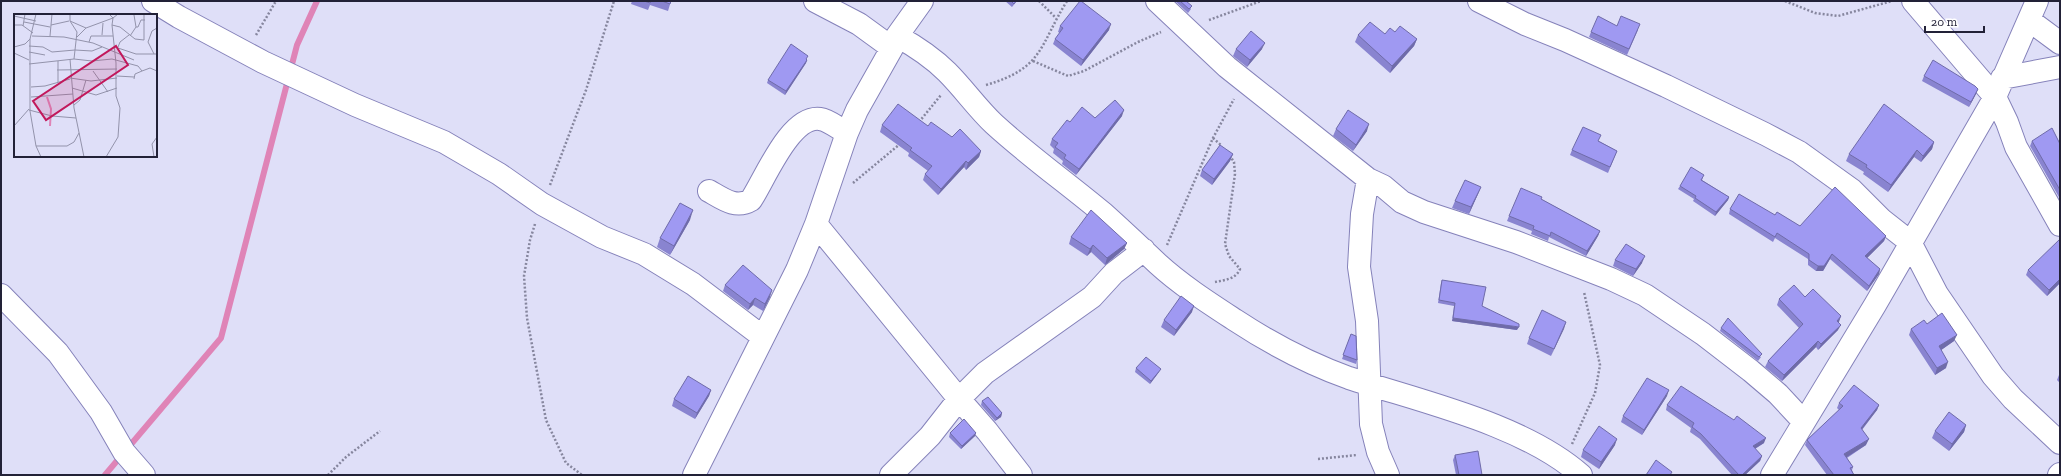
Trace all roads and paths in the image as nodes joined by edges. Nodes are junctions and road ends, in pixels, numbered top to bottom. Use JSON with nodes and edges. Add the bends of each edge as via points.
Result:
{"nodes":[{"id":1,"x":154,"y":1,"type":"edge"},
{"id":2,"x":276,"y":1,"type":"edge"},
{"id":3,"x":614,"y":1,"type":"edge"},
{"id":4,"x":815,"y":1,"type":"edge"},
{"id":5,"x":922,"y":1,"type":"edge"},
{"id":6,"x":1039,"y":1,"type":"edge"},
{"id":7,"x":1067,"y":1,"type":"edge"},
{"id":8,"x":1157,"y":1,"type":"edge"},
{"id":9,"x":1261,"y":1,"type":"edge"},
{"id":10,"x":1479,"y":1,"type":"edge"},
{"id":11,"x":1786,"y":1,"type":"edge"},
{"id":12,"x":1892,"y":1,"type":"edge"},
{"id":13,"x":1913,"y":1,"type":"edge"},
{"id":14,"x":2033,"y":11,"type":"edge"},
{"id":15,"x":1056,"y":18,"type":"junction"},
{"id":16,"x":1179,"y":22,"type":"junction"},
{"id":17,"x":895,"y":42,"type":"junction"},
{"id":18,"x":2060,"y":43,"type":"edge"},
{"id":19,"x":254,"y":57,"type":"junction"},
{"id":20,"x":1033,"y":61,"type":"junction"},
{"id":21,"x":2060,"y":67,"type":"edge"},
{"id":22,"x":1244,"y":81,"type":"junction"},
{"id":23,"x":959,"y":85,"type":"junction"},
{"id":24,"x":1998,"y":88,"type":"junction"},
{"id":25,"x":917,"y":125,"type":"edge"},
{"id":26,"x":847,"y":134,"type":"junction"},
{"id":27,"x":1213,"y":138,"type":"junction"},
{"id":28,"x":903,"y":140,"type":"edge"},
{"id":29,"x":1224,"y":149,"type":"edge"},
{"id":30,"x":1229,"y":154,"type":"edge"},
{"id":31,"x":1368,"y":179,"type":"junction"},
{"id":32,"x":709,"y":191,"type":"dead end"},
{"id":33,"x":826,"y":197,"type":"junction"},
{"id":34,"x":542,"y":204,"type":"junction"},
{"id":35,"x":816,"y":224,"type":"junction"},
{"id":36,"x":2060,"y":225,"type":"edge"},
{"id":37,"x":1910,"y":242,"type":"junction"},
{"id":38,"x":1148,"y":254,"type":"junction"},
{"id":39,"x":1581,"y":268,"type":"junction"},
{"id":40,"x":1189,"y":287,"type":"junction"},
{"id":41,"x":1,"y":295,"type":"edge"},
{"id":42,"x":763,"y":337,"type":"junction"},
{"id":43,"x":1370,"y":384,"type":"junction"},
{"id":44,"x":959,"y":399,"type":"junction"},
{"id":45,"x":1804,"y":422,"type":"junction"},
{"id":46,"x":380,"y":431,"type":"dead end"},
{"id":47,"x":2060,"y":443,"type":"edge"},
{"id":48,"x":1376,"y":446,"type":"junction"},
{"id":49,"x":1318,"y":459,"type":"dead end"},
{"id":50,"x":1573,"y":468,"type":"edge"},
{"id":51,"x":144,"y":475,"type":"edge"},
{"id":52,"x":328,"y":475,"type":"edge"},
{"id":53,"x":582,"y":475,"type":"edge"},
{"id":54,"x":694,"y":475,"type":"edge"},
{"id":55,"x":891,"y":475,"type":"edge"},
{"id":56,"x":1021,"y":475,"type":"edge"},
{"id":57,"x":1388,"y":475,"type":"edge"},
{"id":58,"x":1772,"y":475,"type":"edge"}],
"edges":[{"from":1,"to":19,"type":"street"},
{"from":2,"to":19,"type":"path"},
{"from":3,"to":34,"type":"path","via":[[586,90]]},
{"from":4,"to":17,"type":"street"},
{"from":5,"to":17,"type":"street"},
{"from":6,"to":15,"type":"path"},
{"from":7,"to":15,"type":"path"},
{"from":8,"to":16,"type":"street"},
{"from":9,"to":16,"type":"path","via":[[1200,24]]},
{"from":10,"to":37,"type":"street","via":[[1666,86],[1800,152],[1852,190],[1882,220]]},
{"from":11,"to":12,"type":"path","via":[[1815,13],[1838,16]]},
{"from":13,"to":24,"type":"street"},
{"from":14,"to":18,"type":"street"},
{"from":14,"to":24,"type":"street"},
{"from":15,"to":20,"type":"path","via":[[1042,49]]},
{"from":16,"to":20,"type":"path","via":[[1156,36],[1068,76]]},
{"from":16,"to":22,"type":"street"},
{"from":17,"to":23,"type":"street","via":[[930,56]]},
{"from":17,"to":26,"type":"street","via":[[864,96]]},
{"from":19,"to":34,"type":"street","via":[[355,105],[444,142],[499,174]]},
{"from":20,"to":23,"type":"path","via":[[1008,78]]},
{"from":21,"to":24,"type":"street"},
{"from":22,"to":27,"type":"path"},
{"from":22,"to":31,"type":"street"},
{"from":23,"to":25,"type":"path"},
{"from":23,"to":38,"type":"street","via":[[1009,138],[1093,205]]},
{"from":24,"to":36,"type":"street","via":[[2016,147]]},
{"from":24,"to":37,"type":"street"},
{"from":26,"to":32,"type":"street","via":[[819,119],[808,121],[793,131],[751,200],[743,204],[733,203]]},
{"from":26,"to":33,"type":"street"},
{"from":27,"to":29,"type":"path"},
{"from":27,"to":38,"type":"path","via":[[1173,235],[1160,256]]},
{"from":28,"to":33,"type":"path","via":[[865,174]]},
{"from":30,"to":40,"type":"path","via":[[1234,162],[1235,174],[1225,244],[1229,256],[1240,269],[1238,274],[1231,278]]},
{"from":31,"to":39,"type":"street","via":[[1383,186],[1402,202],[1416,208],[1516,242]]},
{"from":31,"to":43,"type":"street","via":[[1362,214],[1358,268],[1367,321]]},
{"from":33,"to":35,"type":"street"},
{"from":34,"to":42,"type":"street","via":[[602,237],[650,258],[693,284]]},
{"from":34,"to":53,"type":"path","via":[[530,240],[524,276],[527,318],[546,420],[566,463]]},
{"from":35,"to":42,"type":"street","via":[[797,270]]},
{"from":35,"to":44,"type":"street"},
{"from":37,"to":45,"type":"street"},
{"from":37,"to":47,"type":"street","via":[[1937,294],[1993,376],[2013,399]]},
{"from":38,"to":40,"type":"street"},
{"from":38,"to":44,"type":"street","via":[[1114,273],[1092,297],[985,373]]},
{"from":39,"to":45,"type":"street","via":[[1646,295],[1672,312],[1751,371],[1778,394]]},
{"from":39,"to":50,"type":"path","via":[[1600,365],[1595,393]]},
{"from":40,"to":43,"type":"street","via":[[1267,339],[1334,371]]},
{"from":41,"to":51,"type":"street","via":[[58,353],[101,412],[124,452]]},
{"from":42,"to":54,"type":"street"},
{"from":43,"to":48,"type":"street","via":[[1371,424]]},
{"from":43,"to":50,"type":"street","via":[[1475,419],[1524,439]]},
{"from":44,"to":55,"type":"street","via":[[930,436]]},
{"from":44,"to":56,"type":"street"},
{"from":45,"to":58,"type":"street"},
{"from":46,"to":52,"type":"path","via":[[346,457]]},
{"from":48,"to":49,"type":"path","via":[[1351,457]]},
{"from":48,"to":57,"type":"street"}]}
